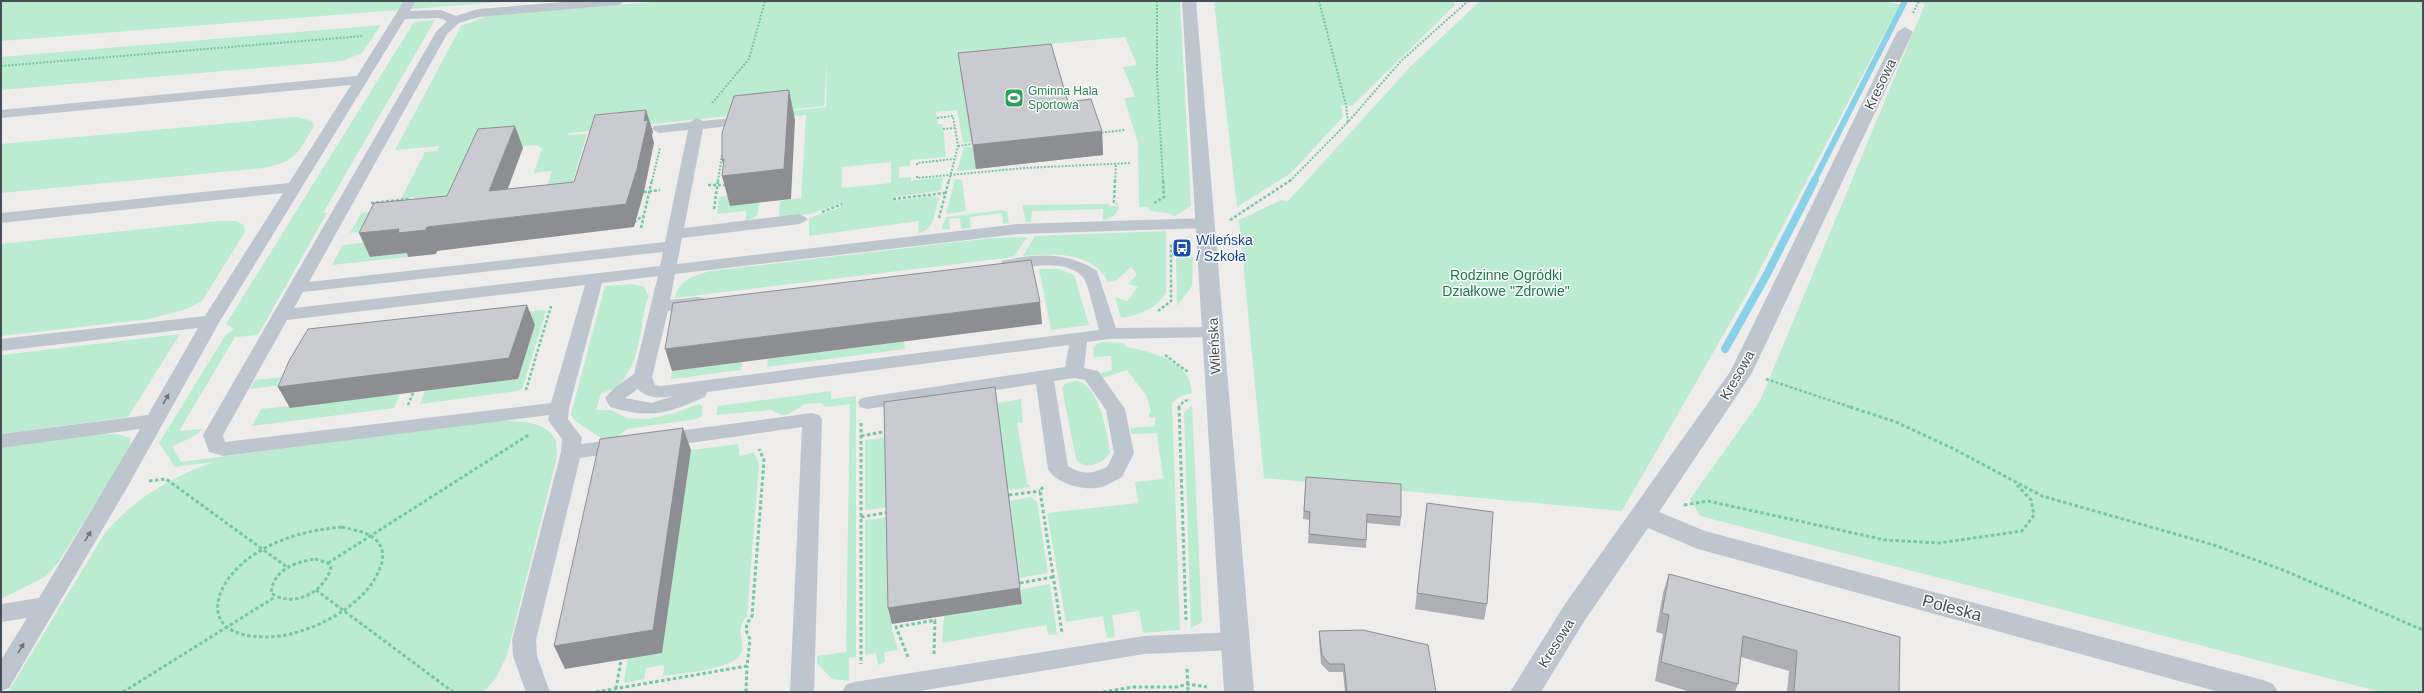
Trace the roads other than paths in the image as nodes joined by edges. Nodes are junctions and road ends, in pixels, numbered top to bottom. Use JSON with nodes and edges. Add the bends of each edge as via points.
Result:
{"nodes":[{"id":1,"x":410,"y":1,"type":"edge"},
{"id":2,"x":619,"y":1,"type":"edge"},
{"id":3,"x":1189,"y":1,"type":"edge"},
{"id":4,"x":401,"y":15,"type":"junction"},
{"id":5,"x":455,"y":20,"type":"junction"},
{"id":6,"x":1905,"y":32,"type":"dead end"},
{"id":7,"x":360,"y":80,"type":"junction"},
{"id":8,"x":1,"y":114,"type":"edge"},
{"id":9,"x":732,"y":122,"type":"edge"},
{"id":10,"x":696,"y":126,"type":"junction"},
{"id":11,"x":659,"y":129,"type":"dead end"},
{"id":12,"x":293,"y":187,"type":"junction"},
{"id":13,"x":1,"y":218,"type":"edge"},
{"id":14,"x":800,"y":220,"type":"dead end"},
{"id":15,"x":1206,"y":223,"type":"junction"},
{"id":16,"x":674,"y":240,"type":"junction"},
{"id":17,"x":990,"y":267,"type":"edge"},
{"id":18,"x":668,"y":270,"type":"junction"},
{"id":19,"x":595,"y":278,"type":"junction"},
{"id":20,"x":297,"y":288,"type":"junction"},
{"id":21,"x":715,"y":300,"type":"edge"},
{"id":22,"x":660,"y":307,"type":"junction"},
{"id":23,"x":282,"y":315,"type":"junction"},
{"id":24,"x":212,"y":321,"type":"junction"},
{"id":25,"x":1214,"y":332,"type":"junction"},
{"id":26,"x":1109,"y":334,"type":"junction"},
{"id":27,"x":1079,"y":338,"type":"junction"},
{"id":28,"x":1,"y":345,"type":"edge"},
{"id":29,"x":1074,"y":372,"type":"junction"},
{"id":30,"x":643,"y":377,"type":"junction"},
{"id":31,"x":1044,"y":377,"type":"junction"},
{"id":32,"x":713,"y":385,"type":"junction"},
{"id":33,"x":867,"y":403,"type":"dead end"},
{"id":34,"x":559,"y":408,"type":"junction"},
{"id":35,"x":154,"y":421,"type":"junction"},
{"id":36,"x":1,"y":441,"type":"edge"},
{"id":37,"x":571,"y":452,"type":"junction"},
{"id":38,"x":1643,"y":516,"type":"junction"},
{"id":39,"x":46,"y":606,"type":"junction"},
{"id":40,"x":1,"y":612,"type":"edge"},
{"id":41,"x":1235,"y":641,"type":"junction"},
{"id":42,"x":1,"y":681,"type":"edge"},
{"id":43,"x":858,"y":691,"type":"edge"},
{"id":44,"x":538,"y":692,"type":"edge"},
{"id":45,"x":802,"y":692,"type":"edge"},
{"id":46,"x":1239,"y":692,"type":"edge"},
{"id":47,"x":1525,"y":692,"type":"edge"},
{"id":48,"x":2263,"y":692,"type":"edge"}],
"edges":[{"from":1,"to":4,"type":"lane"},
{"from":2,"to":5,"type":"lane","via":[[478,13]]},
{"from":3,"to":15,"type":"street","name":"Wileńska"},
{"from":4,"to":5,"type":"lane","via":[[441,14]]},
{"from":4,"to":7,"type":"lane"},
{"from":5,"to":20,"type":"lane","via":[[442,32]]},
{"from":6,"to":38,"type":"street","name":"Kresowa","via":[[1741,372]]},
{"from":7,"to":8,"type":"lane"},
{"from":7,"to":12,"type":"lane"},
{"from":9,"to":10,"type":"lane"},
{"from":10,"to":11,"type":"lane"},
{"from":10,"to":16,"type":"lane"},
{"from":12,"to":13,"type":"lane"},
{"from":12,"to":24,"type":"lane"},
{"from":14,"to":16,"type":"lane"},
{"from":15,"to":18,"type":"lane","via":[[1018,229]]},
{"from":15,"to":25,"type":"street","name":"Wileńska"},
{"from":16,"to":18,"type":"lane"},
{"from":16,"to":20,"type":"lane"},
{"from":17,"to":26,"type":"lane","via":[[1046,260],[1073,263],[1083,268],[1091,275]]},
{"from":18,"to":19,"type":"lane"},
{"from":18,"to":22,"type":"lane"},
{"from":19,"to":23,"type":"lane"},
{"from":19,"to":34,"type":"lane"},
{"from":20,"to":23,"type":"lane"},
{"from":21,"to":22,"type":"lane"},
{"from":22,"to":30,"type":"lane"},
{"from":23,"to":34,"type":"lane","via":[[213,435],[216,447],[224,449]]},
{"from":24,"to":28,"type":"lane"},
{"from":35,"to":24,"type":"lane","one_way":true},
{"from":25,"to":26,"type":"lane"},
{"from":25,"to":41,"type":"street","name":"Wileńska"},
{"from":26,"to":27,"type":"lane"},
{"from":27,"to":29,"type":"lane"},
{"from":27,"to":32,"type":"lane"},
{"from":29,"to":31,"type":"lane"},
{"from":29,"to":31,"type":"lane","via":[[1091,375],[1115,409],[1124,453],[1115,472],[1095,481],[1072,478],[1058,469]]},
{"from":30,"to":32,"type":"lane","via":[[643,384],[649,390],[661,392]]},
{"from":30,"to":32,"type":"lane","via":[[631,387],[619,392],[614,398],[616,403],[652,409],[668,406]]},
{"from":31,"to":33,"type":"lane"},
{"from":34,"to":37,"type":"lane","via":[[558,420],[572,438]]},
{"from":35,"to":36,"type":"lane"},
{"from":39,"to":35,"type":"lane","one_way":true},
{"from":37,"to":44,"type":"lane","via":[[524,640],[525,656]]},
{"from":37,"to":45,"type":"lane","via":[[812,419]]},
{"from":38,"to":47,"type":"street","name":"Kresowa","via":[[1575,612]]},
{"from":38,"to":48,"type":"street","name":"Poleska","via":[[1698,539]]},
{"from":39,"to":40,"type":"lane"},
{"from":42,"to":39,"type":"lane","one_way":true},
{"from":41,"to":43,"type":"lane","via":[[1144,644]]},
{"from":41,"to":46,"type":"street","name":"Wileńska"}]}
